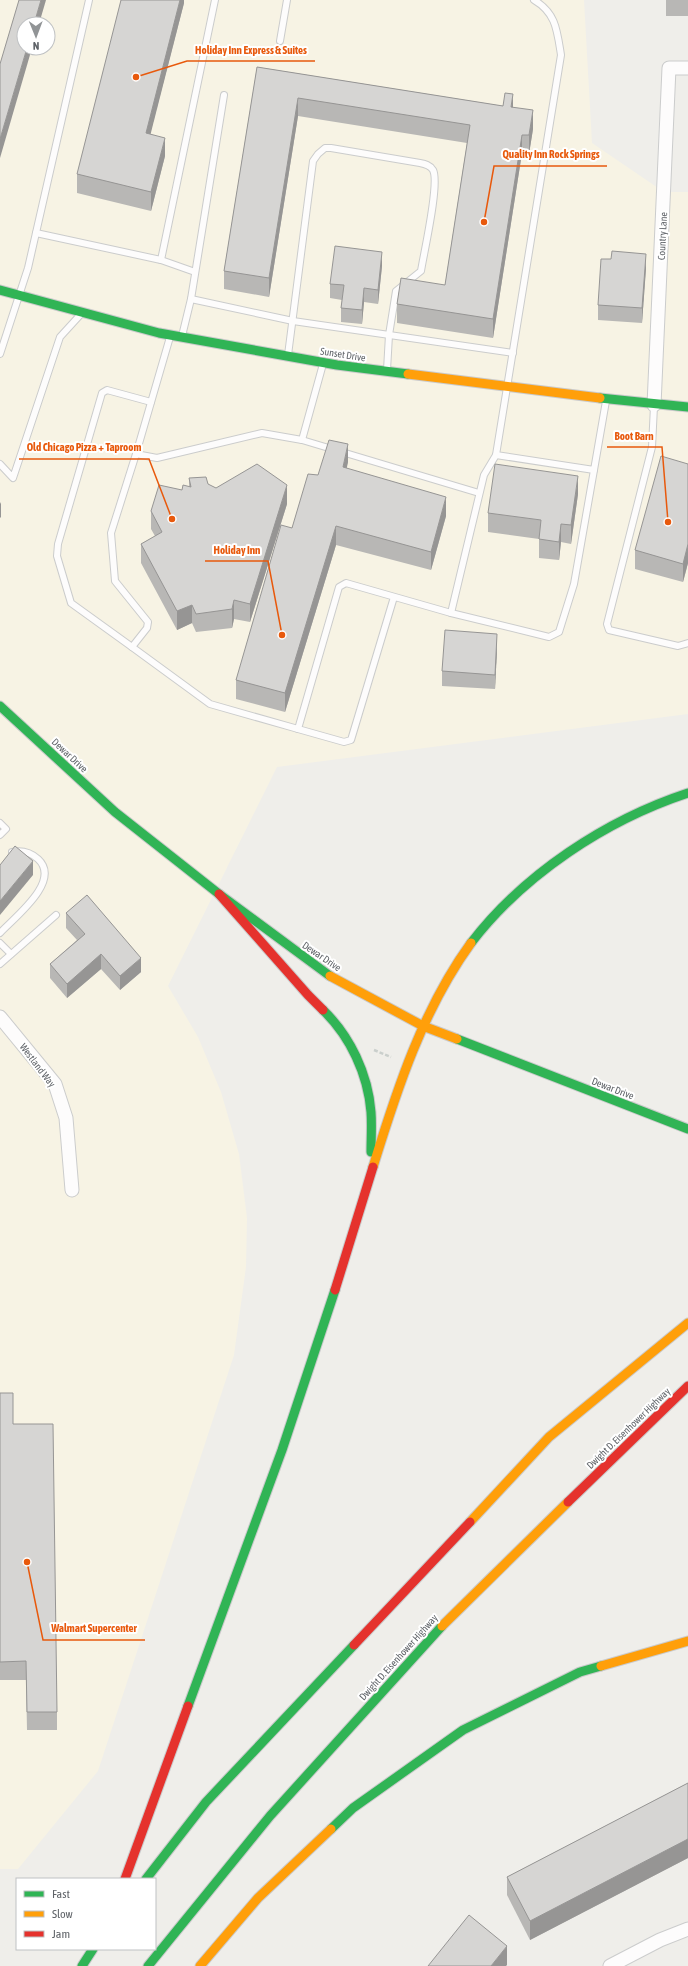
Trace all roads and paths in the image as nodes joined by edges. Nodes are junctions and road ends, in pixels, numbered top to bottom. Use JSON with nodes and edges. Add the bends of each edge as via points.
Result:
{"nodes":[{"id":1,"x":89,"y":0,"type":"edge"},
{"id":2,"x":215,"y":0,"type":"edge"},
{"id":3,"x":288,"y":0,"type":"edge"},
{"id":4,"x":534,"y":0,"type":"edge"},
{"id":5,"x":280,"y":41,"type":"dead end"},
{"id":6,"x":688,"y":68,"type":"edge"},
{"id":7,"x":224,"y":95,"type":"dead end"},
{"id":8,"x":36,"y":233,"type":"junction"},
{"id":9,"x":161,"y":260,"type":"junction"},
{"id":10,"x":195,"y":272,"type":"junction"},
{"id":11,"x":0,"y":290,"type":"edge"},
{"id":12,"x":18,"y":295,"type":"junction"},
{"id":13,"x":191,"y":299,"type":"junction"},
{"id":14,"x":82,"y":312,"type":"junction"},
{"id":15,"x":293,"y":321,"type":"junction"},
{"id":16,"x":388,"y":335,"type":"junction"},
{"id":17,"x":171,"y":336,"type":"junction"},
{"id":18,"x":182,"y":338,"type":"junction"},
{"id":19,"x":513,"y":353,"type":"junction"},
{"id":20,"x":0,"y":354,"type":"edge"},
{"id":21,"x":288,"y":356,"type":"junction"},
{"id":22,"x":323,"y":363,"type":"junction"},
{"id":23,"x":387,"y":372,"type":"junction"},
{"id":24,"x":508,"y":387,"type":"junction"},
{"id":25,"x":606,"y":399,"type":"junction"},
{"id":26,"x":151,"y":402,"type":"junction"},
{"id":27,"x":654,"y":405,"type":"junction"},
{"id":28,"x":688,"y":407,"type":"edge"},
{"id":29,"x":302,"y":440,"type":"junction"},
{"id":30,"x":136,"y":454,"type":"junction"},
{"id":31,"x":496,"y":455,"type":"junction"},
{"id":32,"x":0,"y":464,"type":"edge"},
{"id":33,"x":594,"y":470,"type":"junction"},
{"id":34,"x":480,"y":493,"type":"junction"},
{"id":35,"x":394,"y":597,"type":"junction"},
{"id":36,"x":451,"y":613,"type":"junction"},
{"id":37,"x":688,"y":643,"type":"edge"},
{"id":38,"x":132,"y":648,"type":"junction"},
{"id":39,"x":0,"y":706,"type":"edge"},
{"id":40,"x":298,"y":729,"type":"junction"},
{"id":41,"x":688,"y":793,"type":"edge"},
{"id":42,"x":0,"y":824,"type":"edge"},
{"id":43,"x":0,"y":835,"type":"edge"},
{"id":44,"x":8,"y":858,"type":"edge"},
{"id":45,"x":219,"y":894,"type":"junction"},
{"id":46,"x":56,"y":915,"type":"dead end"},
{"id":47,"x":0,"y":933,"type":"edge"},
{"id":48,"x":0,"y":943,"type":"edge"},
{"id":49,"x":11,"y":954,"type":"junction"},
{"id":50,"x":0,"y":964,"type":"edge"},
{"id":51,"x":0,"y":1017,"type":"edge"},
{"id":52,"x":423,"y":1026,"type":"junction"},
{"id":53,"x":688,"y":1129,"type":"edge"},
{"id":54,"x":371,"y":1171,"type":"junction"},
{"id":55,"x":72,"y":1190,"type":"dead end"},
{"id":56,"x":688,"y":1322,"type":"edge"},
{"id":57,"x":688,"y":1386,"type":"edge"},
{"id":58,"x":688,"y":1641,"type":"edge"},
{"id":59,"x":125,"y":1878,"type":"edge"},
{"id":60,"x":147,"y":1878,"type":"edge"},
{"id":61,"x":688,"y":1929,"type":"edge"},
{"id":62,"x":92,"y":1950,"type":"edge"},
{"id":63,"x":82,"y":1966,"type":"edge"},
{"id":64,"x":148,"y":1966,"type":"edge"},
{"id":65,"x":200,"y":1966,"type":"edge"},
{"id":66,"x":610,"y":1966,"type":"edge"}],
"edges":[{"from":1,"to":8,"type":"lane"},
{"from":2,"to":9,"type":"lane"},
{"from":3,"to":5,"type":"lane"},
{"from":4,"to":19,"type":"lane","via":[[545,7],[557,27],[561,54]]},
{"from":6,"to":27,"type":"street","name":"Country Lane","via":[[669,68]]},
{"from":7,"to":10,"type":"lane"},
{"from":8,"to":9,"type":"lane"},
{"from":8,"to":12,"type":"lane","via":[[28,268]]},
{"from":9,"to":10,"type":"lane"},
{"from":10,"to":13,"type":"lane"},
{"from":11,"to":12,"type":"main road","name":"Sunset Drive"},
{"from":12,"to":14,"type":"main road","name":"Sunset Drive"},
{"from":12,"to":20,"type":"lane"},
{"from":13,"to":15,"type":"lane"},
{"from":13,"to":18,"type":"lane"},
{"from":14,"to":17,"type":"main road","name":"Sunset Drive"},
{"from":14,"to":32,"type":"lane","via":[[60,337],[13,478]]},
{"from":15,"to":16,"type":"lane"},
{"from":15,"to":16,"type":"lane","via":[[313,161],[325,148],[339,149],[424,164],[432,168],[434,173],[434,191],[421,271],[396,291]]},
{"from":15,"to":21,"type":"lane"},
{"from":16,"to":19,"type":"lane"},
{"from":16,"to":23,"type":"lane"},
{"from":17,"to":18,"type":"main road","name":"Sunset Drive"},
{"from":17,"to":26,"type":"lane"},
{"from":18,"to":21,"type":"main road","name":"Sunset Drive"},
{"from":19,"to":24,"type":"lane"},
{"from":21,"to":22,"type":"main road","name":"Sunset Drive"},
{"from":22,"to":23,"type":"main road","name":"Sunset Drive"},
{"from":22,"to":29,"type":"lane"},
{"from":23,"to":24,"type":"main road","name":"Sunset Drive"},
{"from":24,"to":25,"type":"main road","name":"Sunset Drive"},
{"from":24,"to":31,"type":"lane"},
{"from":25,"to":27,"type":"main road","name":"Sunset Drive"},
{"from":25,"to":33,"type":"lane"},
{"from":26,"to":30,"type":"lane"},
{"from":26,"to":38,"type":"lane","via":[[107,390],[102,393],[58,544],[57,556],[71,603]]},
{"from":27,"to":28,"type":"main road","name":"Sunset Drive"},
{"from":27,"to":37,"type":"lane","via":[[652,447],[606,624],[609,630],[616,632],[678,646]]},
{"from":29,"to":30,"type":"lane","via":[[262,433],[157,458]]},
{"from":29,"to":34,"type":"lane"},
{"from":30,"to":38,"type":"lane","via":[[111,533],[115,581],[148,622],[147,628]]},
{"from":31,"to":33,"type":"lane"},
{"from":31,"to":34,"type":"lane","via":[[484,475]]},
{"from":33,"to":36,"type":"lane","via":[[574,584],[559,632],[549,637]]},
{"from":34,"to":36,"type":"lane"},
{"from":35,"to":36,"type":"lane"},
{"from":35,"to":40,"type":"lane","via":[[351,740],[344,742]]},
{"from":35,"to":40,"type":"lane","via":[[346,583],[339,587]]},
{"from":38,"to":40,"type":"lane","via":[[210,704]]},
{"from":39,"to":45,"type":"main road","name":"Dewar Drive","via":[[115,812]]},
{"from":41,"to":52,"type":"main road","via":[[634,813],[589,838],[545,870],[497,912],[471,942],[442,987]]},
{"from":42,"to":43,"type":"lane","via":[[6,829]]},
{"from":44,"to":47,"type":"lane","via":[[12,852],[22,850],[36,857],[43,864],[46,879],[36,895]]},
{"from":45,"to":52,"type":"main road","name":"Dewar Drive","via":[[323,972]]},
{"from":45,"to":54,"type":"main road","via":[[308,995],[335,1021],[351,1046],[364,1079],[371,1111]]},
{"from":46,"to":49,"type":"lane"},
{"from":48,"to":49,"type":"lane"},
{"from":49,"to":50,"type":"lane"},
{"from":51,"to":55,"type":"street","name":"Westland Way","via":[[54,1084],[66,1118]]},
{"from":52,"to":53,"type":"main road","name":"Dewar Drive"},
{"from":52,"to":54,"type":"main road"},
{"from":54,"to":59,"type":"main road","via":[[304,1387]]},
{"from":56,"to":60,"type":"main road","via":[[549,1437],[206,1802]]},
{"from":57,"to":64,"type":"main road","name":"Dwight D. Eisenhower Highway","via":[[451,1614],[270,1816]]},
{"from":58,"to":65,"type":"main road","via":[[580,1672],[463,1730],[353,1808],[258,1898]]},
{"from":61,"to":66,"type":"street","via":[[660,1940]]},
{"from":62,"to":63,"type":"main road"}]}
